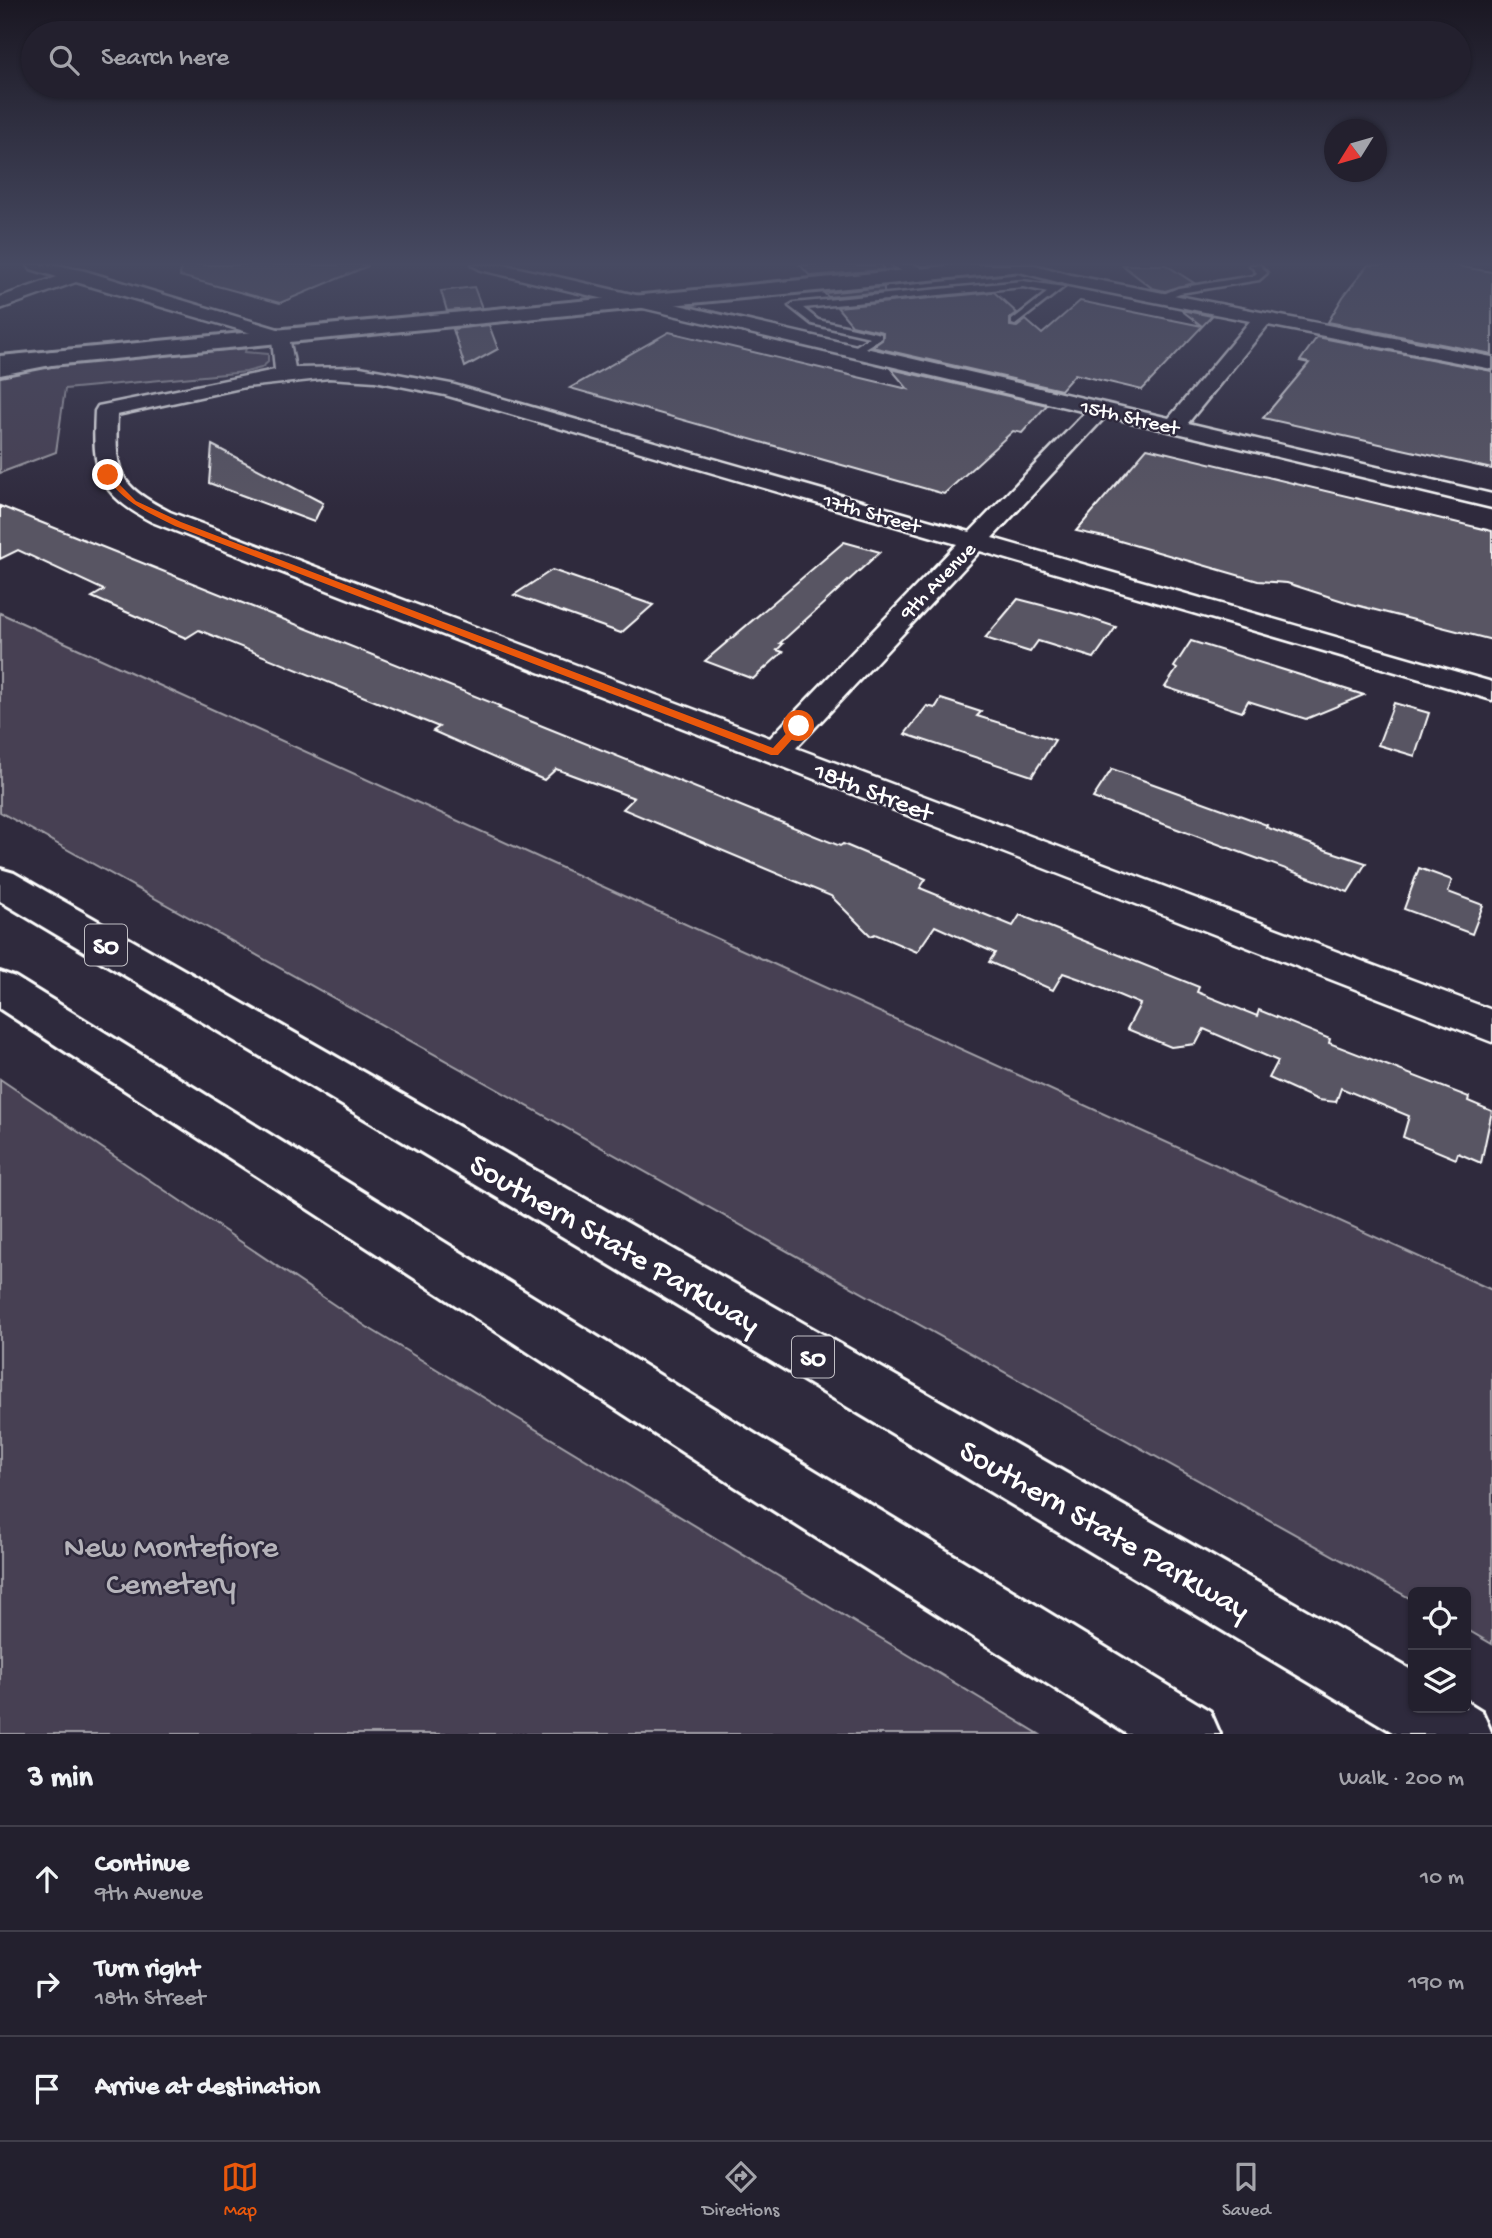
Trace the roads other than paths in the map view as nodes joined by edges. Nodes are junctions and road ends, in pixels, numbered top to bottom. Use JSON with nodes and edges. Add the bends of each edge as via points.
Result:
{"nodes":[{"id":1,"x":178,"y":346,"type":"edge"},
{"id":2,"x":282,"y":346,"type":"edge"},
{"id":3,"x":833,"y":346,"type":"edge"},
{"id":4,"x":863,"y":346,"type":"edge"},
{"id":5,"x":1241,"y":346,"type":"edge"},
{"id":6,"x":1405,"y":346,"type":"edge"},
{"id":7,"x":855,"y":351,"type":"junction"},
{"id":8,"x":1492,"y":363,"type":"edge"},
{"id":9,"x":0,"y":365,"type":"edge"},
{"id":10,"x":286,"y":376,"type":"junction"},
{"id":11,"x":1101,"y":409,"type":"junction"},
{"id":12,"x":1174,"y":426,"type":"junction"},
{"id":13,"x":1492,"y":501,"type":"edge"},
{"id":14,"x":974,"y":542,"type":"junction"},
{"id":15,"x":1492,"y":691,"type":"edge"},
{"id":16,"x":774,"y":752,"type":"junction"},
{"id":17,"x":0,"y":883,"type":"edge"},
{"id":18,"x":0,"y":988,"type":"edge"},
{"id":19,"x":1492,"y":1026,"type":"edge"},
{"id":20,"x":1408,"y":1704,"type":"edge"},
{"id":21,"x":1424,"y":1713,"type":"edge"},
{"id":22,"x":1187,"y":1734,"type":"edge"},
{"id":23,"x":1460,"y":1734,"type":"edge"}],
"edges":[{"from":1,"to":9,"type":"main road"},
{"from":2,"to":10,"type":"street"},
{"from":3,"to":7,"type":"street","name":"15th Street"},
{"from":4,"to":7,"type":"lane"},
{"from":5,"to":12,"type":"street"},
{"from":6,"to":8,"type":"street"},
{"from":7,"to":11,"type":"street","name":"15th Street"},
{"from":10,"to":14,"type":"street","name":"17th Street","via":[[366,374],[428,384]]},
{"from":10,"to":16,"type":"street","name":"18th Street","via":[[106,411],[105,464],[113,484],[134,502],[178,524]]},
{"from":11,"to":12,"type":"street","name":"15th Street"},
{"from":11,"to":14,"type":"street","name":"9th Avenue"},
{"from":12,"to":13,"type":"street","name":"15th Street"},
{"from":14,"to":15,"type":"street","name":"17th Street"},
{"from":14,"to":16,"type":"street","name":"9th Avenue"},
{"from":16,"to":19,"type":"street","name":"18th Street"},
{"from":17,"to":20,"type":"main road","name":"Southern State Parkway","number":"SO"},
{"from":18,"to":22,"type":"main road"},
{"from":21,"to":23,"type":"main road","name":"Southern State Parkway","number":"SO"}]}
